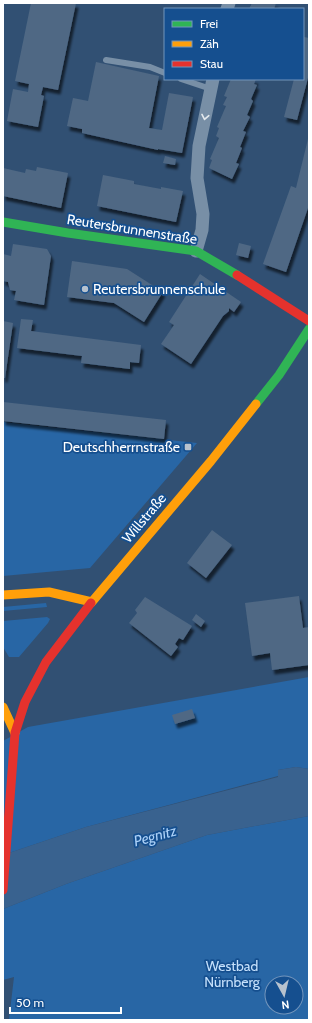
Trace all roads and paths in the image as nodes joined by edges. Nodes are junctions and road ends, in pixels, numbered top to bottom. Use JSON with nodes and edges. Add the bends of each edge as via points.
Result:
{"nodes":[{"id":1,"x":106,"y":60,"type":"dead end"},
{"id":2,"x":164,"y":73,"type":"edge"},
{"id":3,"x":187,"y":80,"type":"edge"},
{"id":4,"x":212,"y":84,"type":"edge"},
{"id":5,"x":3,"y":222,"type":"edge"},
{"id":6,"x":196,"y":251,"type":"junction"},
{"id":7,"x":309,"y":321,"type":"edge"},
{"id":8,"x":309,"y":329,"type":"edge"},
{"id":9,"x":3,"y":595,"type":"edge"},
{"id":10,"x":92,"y":602,"type":"junction"},
{"id":11,"x":3,"y":707,"type":"edge"},
{"id":12,"x":15,"y":733,"type":"junction"},
{"id":13,"x":3,"y":890,"type":"edge"}],
"edges":[{"from":1,"to":2,"type":"lane","via":[[150,67]]},
{"from":3,"to":4,"type":"lane"},
{"from":4,"to":6,"type":"street","one_way":true,"via":[[199,146],[197,178],[203,214]]},
{"from":5,"to":6,"type":"street","name":"Reutersbrunnenstraße"},
{"from":6,"to":7,"type":"street","name":"Reutersbrunnenstraße"},
{"from":8,"to":10,"type":"street","name":"Willstraße","via":[[283,369],[211,461]]},
{"from":9,"to":10,"type":"street","via":[[49,592]]},
{"from":10,"to":12,"type":"street","name":"Willstraße","via":[[34,681]]},
{"from":11,"to":12,"type":"street"},
{"from":12,"to":13,"type":"street","name":"Willstraße"}]}
